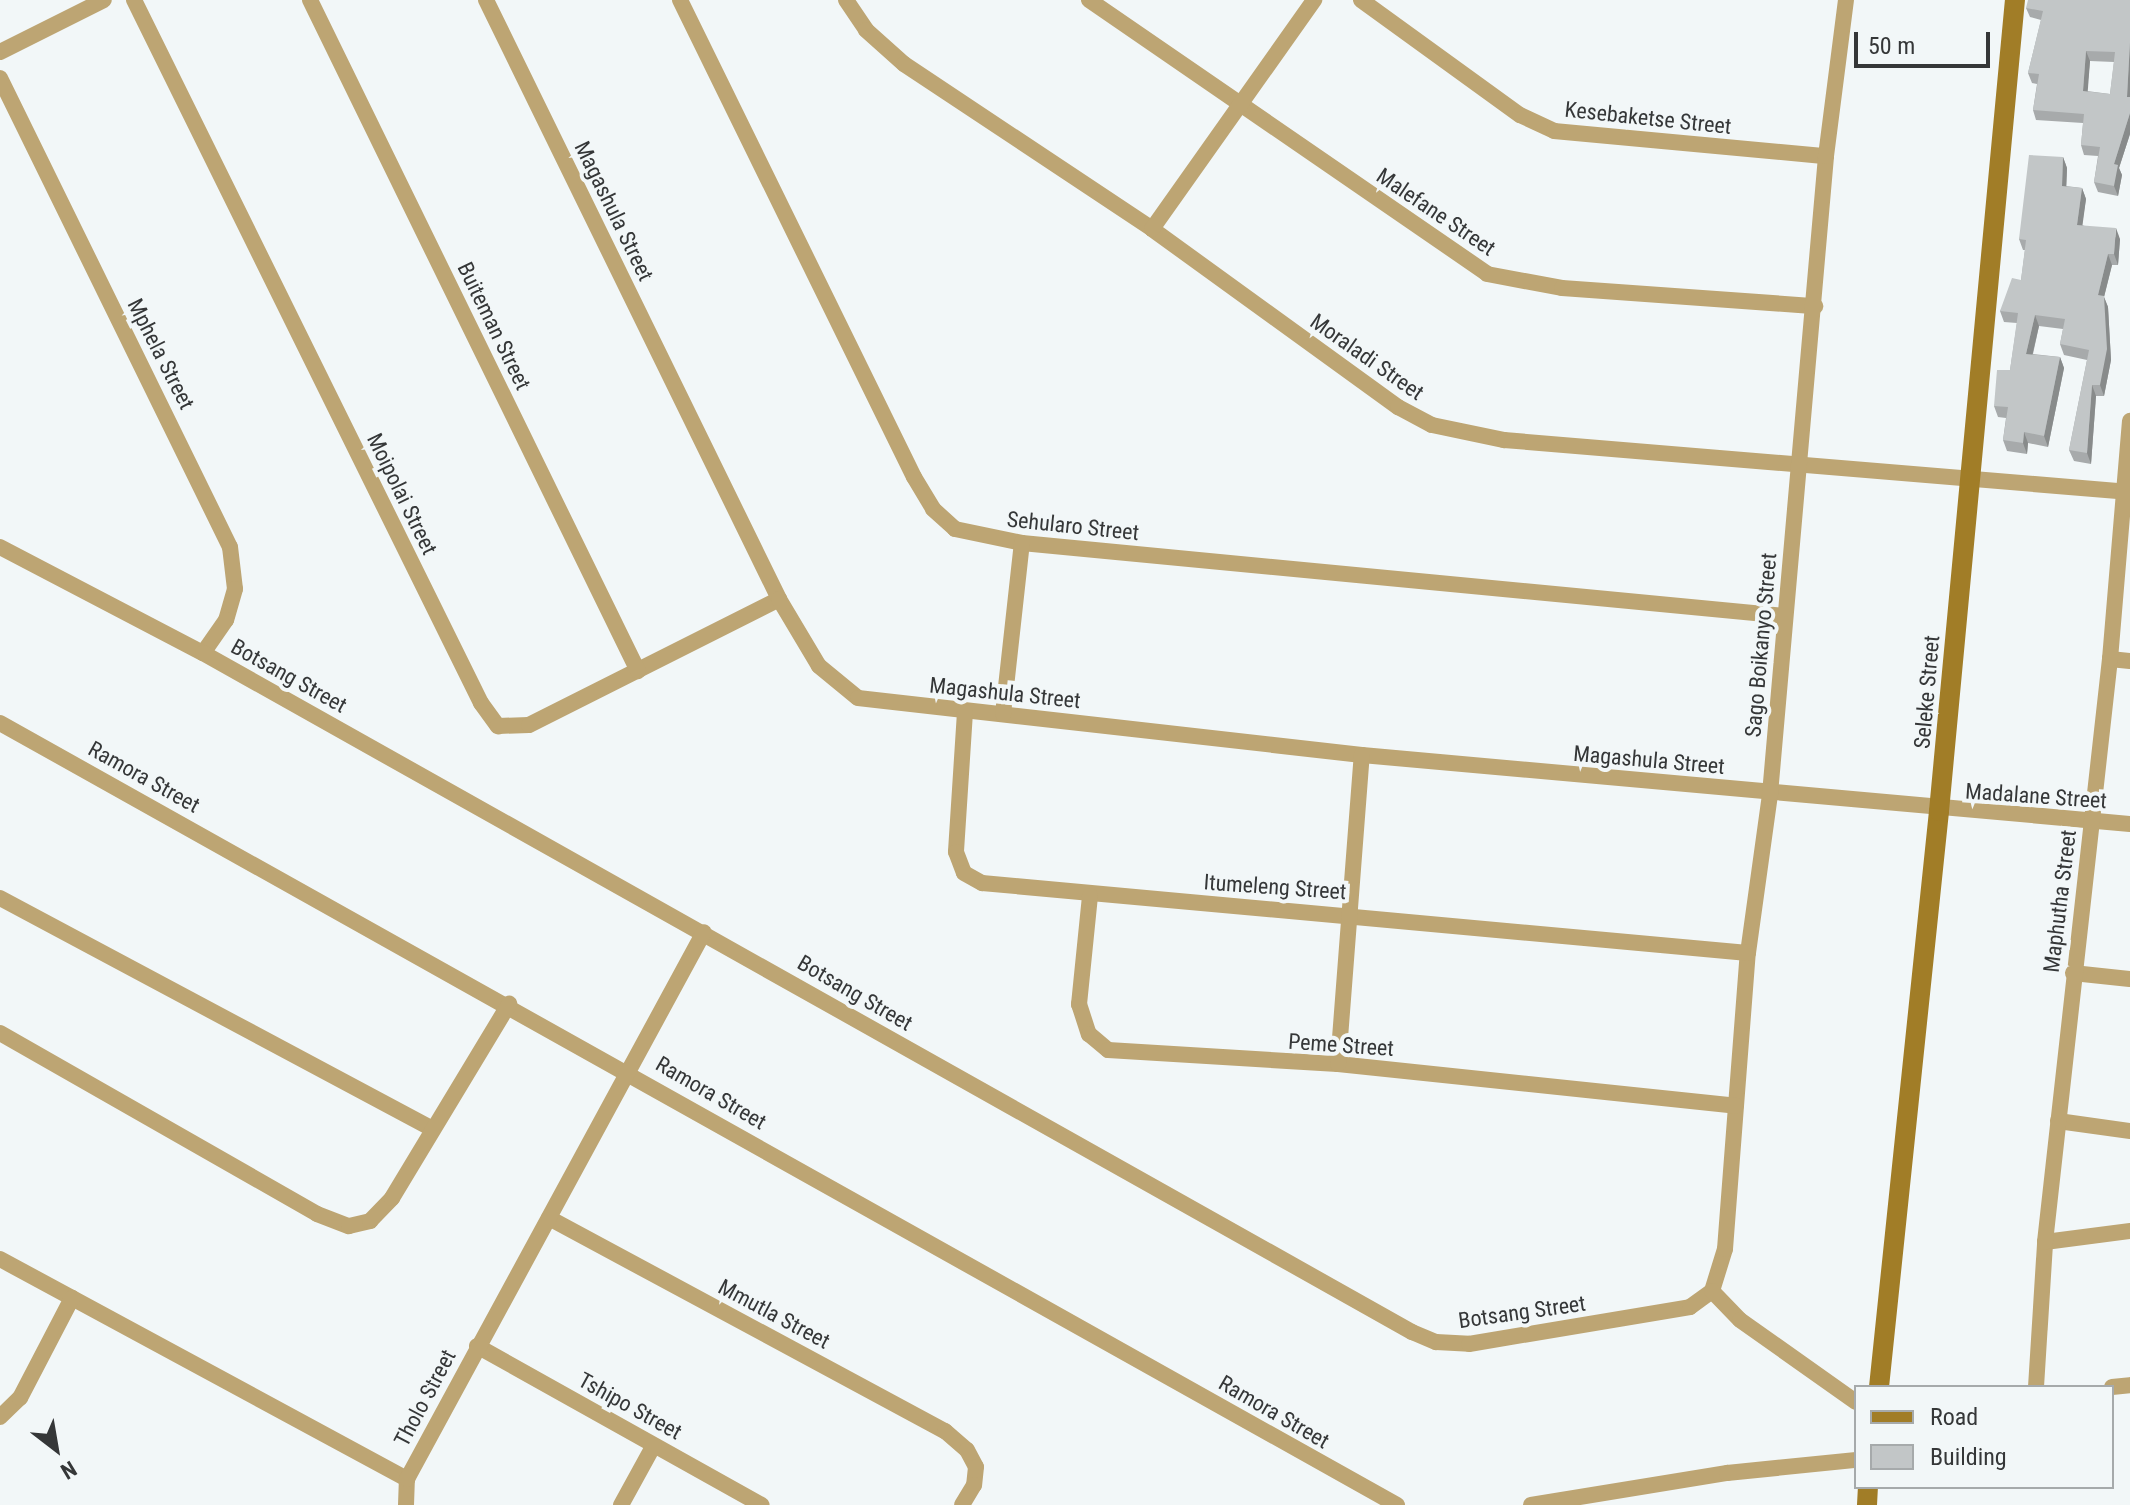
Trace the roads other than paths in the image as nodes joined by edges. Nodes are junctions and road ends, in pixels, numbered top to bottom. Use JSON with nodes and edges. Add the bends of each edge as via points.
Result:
{"nodes":[{"id":1,"x":104,"y":0,"type":"edge"},
{"id":2,"x":134,"y":0,"type":"edge"},
{"id":3,"x":310,"y":0,"type":"edge"},
{"id":4,"x":486,"y":0,"type":"edge"},
{"id":5,"x":680,"y":0,"type":"edge"},
{"id":6,"x":846,"y":0,"type":"edge"},
{"id":7,"x":1089,"y":0,"type":"edge"},
{"id":8,"x":1314,"y":0,"type":"edge"},
{"id":9,"x":1361,"y":0,"type":"edge"},
{"id":10,"x":1846,"y":0,"type":"edge"},
{"id":11,"x":2015,"y":0,"type":"edge"},
{"id":12,"x":0,"y":52,"type":"edge"},
{"id":13,"x":0,"y":78,"type":"edge"},
{"id":14,"x":1243,"y":102,"type":"junction"},
{"id":15,"x":1826,"y":156,"type":"junction"},
{"id":16,"x":1152,"y":229,"type":"junction"},
{"id":17,"x":1815,"y":306,"type":"junction"},
{"id":18,"x":2130,"y":421,"type":"edge"},
{"id":19,"x":1801,"y":464,"type":"junction"},
{"id":20,"x":1971,"y":475,"type":"junction"},
{"id":21,"x":2127,"y":492,"type":"edge"},
{"id":22,"x":1022,"y":543,"type":"junction"},
{"id":23,"x":0,"y":547,"type":"edge"},
{"id":24,"x":779,"y":599,"type":"junction"},
{"id":25,"x":1784,"y":616,"type":"junction"},
{"id":26,"x":203,"y":653,"type":"junction"},
{"id":27,"x":2110,"y":659,"type":"junction"},
{"id":28,"x":2130,"y":661,"type":"edge"},
{"id":29,"x":638,"y":671,"type":"junction"},
{"id":30,"x":965,"y":712,"type":"junction"},
{"id":31,"x":1003,"y":714,"type":"junction"},
{"id":32,"x":0,"y":723,"type":"edge"},
{"id":33,"x":1362,"y":755,"type":"junction"},
{"id":34,"x":1770,"y":794,"type":"junction"},
{"id":35,"x":1939,"y":811,"type":"junction"},
{"id":36,"x":2093,"y":821,"type":"junction"},
{"id":37,"x":2130,"y":824,"type":"edge"},
{"id":38,"x":1090,"y":896,"type":"junction"},
{"id":39,"x":0,"y":898,"type":"edge"},
{"id":40,"x":1347,"y":914,"type":"junction"},
{"id":41,"x":704,"y":932,"type":"junction"},
{"id":42,"x":1748,"y":953,"type":"junction"},
{"id":43,"x":2073,"y":973,"type":"junction"},
{"id":44,"x":2130,"y":979,"type":"edge"},
{"id":45,"x":509,"y":1004,"type":"junction"},
{"id":46,"x":0,"y":1033,"type":"edge"},
{"id":47,"x":1338,"y":1064,"type":"junction"},
{"id":48,"x":627,"y":1070,"type":"junction"},
{"id":49,"x":1736,"y":1106,"type":"junction"},
{"id":50,"x":2058,"y":1121,"type":"junction"},
{"id":51,"x":430,"y":1128,"type":"junction"},
{"id":52,"x":2130,"y":1131,"type":"edge"},
{"id":53,"x":549,"y":1218,"type":"junction"},
{"id":54,"x":2130,"y":1231,"type":"edge"},
{"id":55,"x":2045,"y":1242,"type":"junction"},
{"id":56,"x":0,"y":1259,"type":"edge"},
{"id":57,"x":1712,"y":1291,"type":"junction"},
{"id":58,"x":72,"y":1298,"type":"junction"},
{"id":59,"x":477,"y":1346,"type":"junction"},
{"id":60,"x":1879,"y":1385,"type":"edge"},
{"id":61,"x":2036,"y":1385,"type":"edge"},
{"id":62,"x":1854,"y":1401,"type":"edge"},
{"id":63,"x":0,"y":1417,"type":"edge"},
{"id":64,"x":654,"y":1445,"type":"junction"},
{"id":65,"x":1854,"y":1460,"type":"edge"},
{"id":66,"x":407,"y":1479,"type":"junction"},
{"id":67,"x":406,"y":1505,"type":"edge"},
{"id":68,"x":621,"y":1505,"type":"edge"},
{"id":69,"x":762,"y":1505,"type":"edge"},
{"id":70,"x":962,"y":1505,"type":"edge"},
{"id":71,"x":1397,"y":1505,"type":"edge"},
{"id":72,"x":1531,"y":1505,"type":"edge"}],
"edges":[{"from":1,"to":12,"type":"street"},
{"from":2,"to":29,"type":"street","name":"Moipolai Street","via":[[488,714],[504,728],[523,727]]},
{"from":3,"to":29,"type":"street","name":"Buiteman Street"},
{"from":4,"to":24,"type":"street","name":"Magashula Street"},
{"from":5,"to":22,"type":"street","name":"Sehularo Street","via":[[933,509],[955,529]]},
{"from":6,"to":16,"type":"street","name":"Moraladi Street","via":[[866,30],[904,64]]},
{"from":7,"to":14,"type":"street","name":"Malefane Street"},
{"from":8,"to":14,"type":"street"},
{"from":9,"to":15,"type":"street","name":"Kesebaketse Street","via":[[1520,115],[1554,131]]},
{"from":10,"to":15,"type":"street","name":"Sago Boikanyo Street"},
{"from":11,"to":20,"type":"street","name":"Seleke Street"},
{"from":13,"to":26,"type":"street","name":"Mphela Street","via":[[230,547],[235,589],[226,620]]},
{"from":14,"to":16,"type":"street"},
{"from":14,"to":17,"type":"street","name":"Malefane Street","via":[[1447,251],[1487,274],[1585,290]]},
{"from":15,"to":17,"type":"street","name":"Sago Boikanyo Street"},
{"from":16,"to":19,"type":"street","name":"Moraladi Street","via":[[1336,364],[1432,425],[1504,440]]},
{"from":17,"to":19,"type":"street","name":"Sago Boikanyo Street"},
{"from":18,"to":21,"type":"street","name":"Maphutha Street"},
{"from":19,"to":20,"type":"street","name":"Moraladi Street"},
{"from":19,"to":25,"type":"street","name":"Sago Boikanyo Street"},
{"from":20,"to":21,"type":"street","name":"Moraladi Street"},
{"from":20,"to":35,"type":"street","name":"Seleke Street"},
{"from":21,"to":27,"type":"street","name":"Maphutha Street"},
{"from":22,"to":25,"type":"street","name":"Sehularo Street"},
{"from":22,"to":31,"type":"street"},
{"from":23,"to":26,"type":"street","name":"Botsang Street"},
{"from":24,"to":29,"type":"street","name":"Moipolai Street"},
{"from":24,"to":30,"type":"street","name":"Magashula Street","via":[[819,666],[843,690],[875,702]]},
{"from":25,"to":34,"type":"street","name":"Sago Boikanyo Street"},
{"from":26,"to":41,"type":"street","name":"Botsang Street"},
{"from":27,"to":28,"type":"street"},
{"from":27,"to":36,"type":"street","name":"Maphutha Street"},
{"from":30,"to":31,"type":"street","name":"Magashula Street"},
{"from":30,"to":38,"type":"street","name":"Itumeleng Street","via":[[958,865],[982,883]]},
{"from":31,"to":33,"type":"street","name":"Magashula Street"},
{"from":32,"to":45,"type":"street","name":"Ramora Street"},
{"from":33,"to":34,"type":"street","name":"Magashula Street"},
{"from":33,"to":40,"type":"street"},
{"from":34,"to":35,"type":"street","name":"Magashula Street"},
{"from":34,"to":42,"type":"street","name":"Sago Boikanyo Street"},
{"from":35,"to":36,"type":"street","name":"Madalane Street"},
{"from":35,"to":60,"type":"street","name":"Seleke Street"},
{"from":36,"to":37,"type":"street","name":"Madalane Street"},
{"from":36,"to":43,"type":"street","name":"Maphutha Street"},
{"from":38,"to":40,"type":"street","name":"Itumeleng Street"},
{"from":38,"to":47,"type":"street","name":"Peme Street","via":[[1079,1004],[1098,1045],[1169,1057]]},
{"from":39,"to":51,"type":"street"},
{"from":40,"to":42,"type":"street","name":"Itumeleng Street"},
{"from":40,"to":47,"type":"street"},
{"from":41,"to":48,"type":"street","name":"Tholo Street"},
{"from":41,"to":57,"type":"street","name":"Botsang Street","via":[[1364,1307],[1436,1342],[1485,1343],[1670,1312],[1690,1307]]},
{"from":42,"to":49,"type":"street","name":"Sago Boikanyo Street"},
{"from":43,"to":44,"type":"street"},
{"from":43,"to":50,"type":"street","name":"Maphutha Street"},
{"from":45,"to":48,"type":"street","name":"Ramora Street"},
{"from":45,"to":51,"type":"street"},
{"from":46,"to":51,"type":"street","via":[[317,1214],[349,1226],[370,1221],[383,1210]]},
{"from":47,"to":49,"type":"street","name":"Peme Street"},
{"from":48,"to":53,"type":"street","name":"Tholo Street"},
{"from":48,"to":71,"type":"street","name":"Ramora Street"},
{"from":49,"to":57,"type":"street","name":"Sago Boikanyo Street","via":[[1725,1249]]},
{"from":50,"to":52,"type":"street"},
{"from":50,"to":55,"type":"street","name":"Maphutha Street"},
{"from":53,"to":59,"type":"street","name":"Tholo Street"},
{"from":53,"to":70,"type":"street","name":"Mmutla Street","via":[[945,1431],[972,1458],[974,1485]]},
{"from":54,"to":55,"type":"street"},
{"from":55,"to":61,"type":"street","name":"Maphutha Street"},
{"from":56,"to":58,"type":"street","name":"Tholo Street"},
{"from":57,"to":62,"type":"street","via":[[1740,1320]]},
{"from":58,"to":63,"type":"street","via":[[20,1398]]},
{"from":58,"to":66,"type":"street","name":"Tholo Street"},
{"from":59,"to":64,"type":"street","name":"Tshipo Street"},
{"from":59,"to":66,"type":"street","name":"Tholo Street"},
{"from":64,"to":68,"type":"street"},
{"from":64,"to":69,"type":"street","name":"Tshipo Street"},
{"from":65,"to":72,"type":"street","via":[[1727,1473]]},
{"from":66,"to":67,"type":"street"}]}
